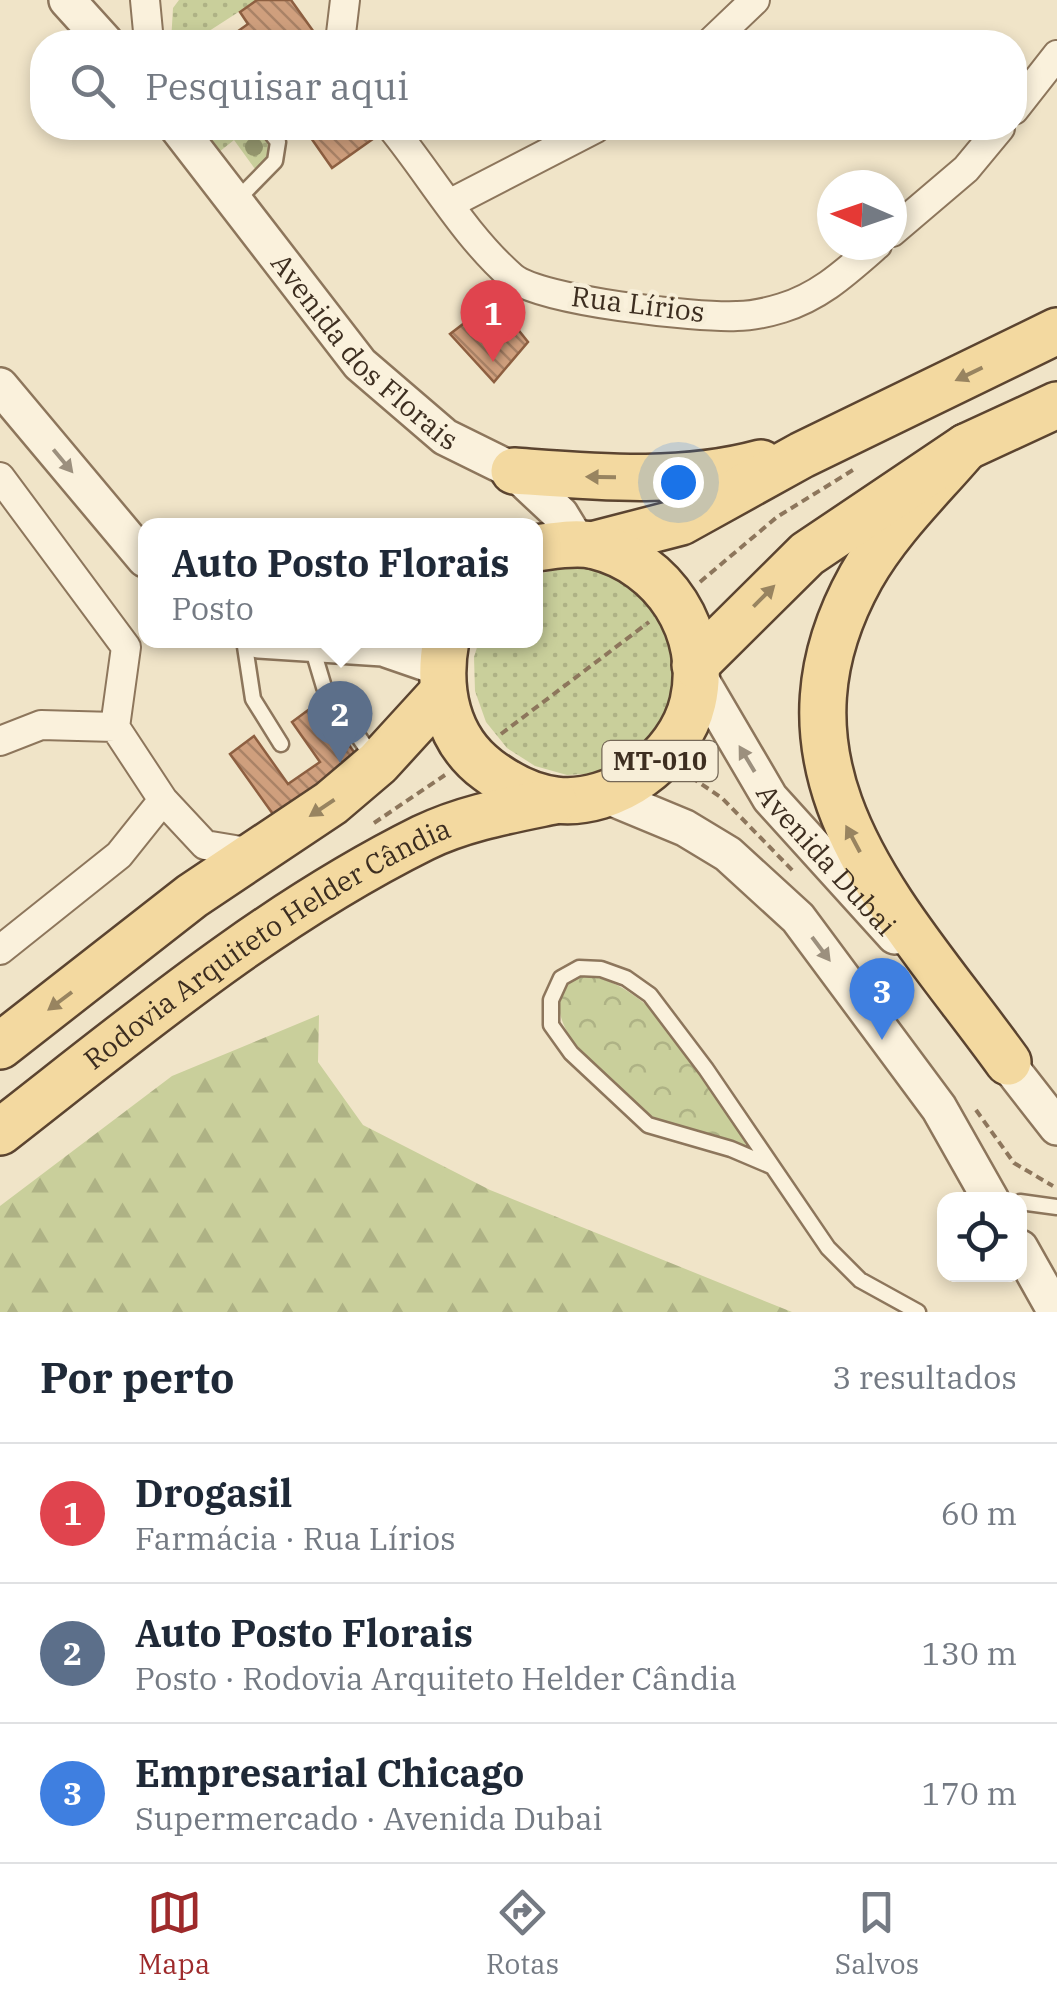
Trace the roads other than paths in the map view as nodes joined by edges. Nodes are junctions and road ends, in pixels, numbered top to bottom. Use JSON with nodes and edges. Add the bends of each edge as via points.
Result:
{"nodes":[{"id":1,"x":67,"y":0,"type":"edge"},
{"id":2,"x":755,"y":0,"type":"edge"},
{"id":3,"x":343,"y":1,"type":"edge"},
{"id":4,"x":148,"y":2,"type":"edge"},
{"id":5,"x":94,"y":30,"type":"edge"},
{"id":6,"x":149,"y":30,"type":"edge"},
{"id":7,"x":341,"y":30,"type":"edge"},
{"id":8,"x":724,"y":30,"type":"edge"},
{"id":9,"x":1057,"y":54,"type":"edge"},
{"id":10,"x":1027,"y":93,"type":"edge"},
{"id":11,"x":187,"y":140,"type":"edge"},
{"id":12,"x":276,"y":140,"type":"edge"},
{"id":13,"x":401,"y":140,"type":"edge"},
{"id":14,"x":573,"y":140,"type":"edge"},
{"id":15,"x":990,"y":140,"type":"edge"},
{"id":16,"x":235,"y":201,"type":"junction"},
{"id":17,"x":451,"y":203,"type":"junction"},
{"id":18,"x":907,"y":219,"type":"edge"},
{"id":19,"x":860,"y":260,"type":"edge"},
{"id":20,"x":1057,"y":331,"type":"edge"},
{"id":21,"x":0,"y":386,"type":"edge"},
{"id":22,"x":1057,"y":405,"type":"edge"},
{"id":23,"x":966,"y":448,"type":"junction"},
{"id":24,"x":802,"y":455,"type":"junction"},
{"id":25,"x":514,"y":471,"type":"junction"},
{"id":26,"x":0,"y":476,"type":"edge"},
{"id":27,"x":586,"y":545,"type":"junction"},
{"id":28,"x":543,"y":548,"type":"edge"},
{"id":29,"x":138,"y":551,"type":"edge"},
{"id":30,"x":245,"y":648,"type":"edge"},
{"id":31,"x":312,"y":648,"type":"edge"},
{"id":32,"x":383,"y":648,"type":"edge"},
{"id":33,"x":443,"y":667,"type":"edge"},
{"id":34,"x":695,"y":668,"type":"junction"},
{"id":35,"x":115,"y":727,"type":"junction"},
{"id":36,"x":0,"y":741,"type":"edge"},
{"id":37,"x":281,"y":744,"type":"dead end"},
{"id":38,"x":378,"y":763,"type":"junction"},
{"id":39,"x":602,"y":794,"type":"junction"},
{"id":40,"x":556,"y":800,"type":"junction"},
{"id":41,"x":166,"y":805,"type":"junction"},
{"id":42,"x":253,"y":853,"type":"junction"},
{"id":43,"x":192,"y":896,"type":"junction"},
{"id":44,"x":0,"y":950,"type":"edge"},
{"id":45,"x":0,"y":1046,"type":"edge"},
{"id":46,"x":1008,"y":1062,"type":"junction"},
{"id":47,"x":1057,"y":1127,"type":"edge"},
{"id":48,"x":0,"y":1132,"type":"edge"},
{"id":49,"x":771,"y":1166,"type":"junction"},
{"id":50,"x":987,"y":1192,"type":"edge"},
{"id":51,"x":1027,"y":1203,"type":"edge"},
{"id":52,"x":1057,"y":1207,"type":"edge"},
{"id":53,"x":1027,"y":1260,"type":"edge"},
{"id":54,"x":918,"y":1312,"type":"edge"},
{"id":55,"x":1056,"y":1312,"type":"edge"}],
"edges":[{"from":1,"to":5,"type":"street"},
{"from":2,"to":8,"type":"street"},
{"from":3,"to":7,"type":"street"},
{"from":4,"to":6,"type":"street"},
{"from":9,"to":10,"type":"street"},
{"from":11,"to":16,"type":"street","name":"Avenida dos Florais"},
{"from":12,"to":16,"type":"lane","via":[[275,161]]},
{"from":13,"to":17,"type":"street","name":"Rua Lírios"},
{"from":14,"to":17,"type":"street"},
{"from":15,"to":18,"type":"street"},
{"from":16,"to":25,"type":"street","name":"Avenida dos Florais","via":[[360,364],[446,438]]},
{"from":17,"to":19,"type":"street","name":"Rua Lírios","via":[[515,280],[598,303],[738,316],[825,290]]},
{"from":20,"to":24,"type":"main road","number":"MT-010","one_way":true},
{"from":21,"to":29,"type":"street","one_way":true},
{"from":22,"to":23,"type":"main road"},
{"from":34,"to":23,"type":"main road","one_way":true,"via":[[807,554]]},
{"from":46,"to":23,"type":"main road","one_way":true,"via":[[878,887],[844,821],[825,756],[821,698],[832,645],[861,578]]},
{"from":24,"to":25,"type":"main road","one_way":true,"via":[[682,477]]},
{"from":24,"to":27,"type":"main road","number":"MT-010","via":[[681,522]]},
{"from":25,"to":27,"type":"street","name":"Avenida dos Florais"},
{"from":26,"to":35,"type":"street","via":[[126,647]]},
{"from":27,"to":28,"type":"main road","number":"MT-010"},
{"from":27,"to":34,"type":"main road","number":"MT-010","via":[[628,557],[658,579],[693,641]]},
{"from":30,"to":37,"type":"lane","via":[[253,699]]},
{"from":31,"to":38,"type":"lane","via":[[324,686]]},
{"from":32,"to":33,"type":"street"},
{"from":33,"to":38,"type":"main road"},
{"from":33,"to":40,"type":"main road","number":"MT-010","via":[[454,730],[473,756],[510,786]]},
{"from":34,"to":39,"type":"main road","number":"MT-010","via":[[694,701],[663,759]]},
{"from":46,"to":34,"type":"street","name":"Avenida Dubai","one_way":true,"via":[[770,798]]},
{"from":35,"to":36,"type":"street","via":[[41,725]]},
{"from":35,"to":41,"type":"street"},
{"from":38,"to":42,"type":"main road","one_way":true},
{"from":39,"to":40,"type":"main road","number":"MT-010"},
{"from":39,"to":50,"type":"street","one_way":true,"via":[[686,828],[728,854],[798,918],[939,1108]]},
{"from":40,"to":48,"type":"main road","name":"Rodovia Arquiteto Helder Cândia","number":"MT-010","via":[[425,837],[285,917],[227,954]]},
{"from":41,"to":42,"type":"street","via":[[205,845]]},
{"from":41,"to":43,"type":"street","via":[[191,856]]},
{"from":41,"to":44,"type":"street","via":[[118,855]]},
{"from":42,"to":43,"type":"main road"},
{"from":43,"to":45,"type":"main road","one_way":true},
{"from":46,"to":47,"type":"street","name":"Avenida Dubai"},
{"from":49,"to":49,"type":"lane","via":[[650,995],[601,969],[579,968],[561,978],[551,1000],[551,1025],[571,1053],[648,1125]]},
{"from":49,"to":54,"type":"lane","via":[[845,1266]]},
{"from":51,"to":52,"type":"lane"},
{"from":53,"to":55,"type":"street"}]}
